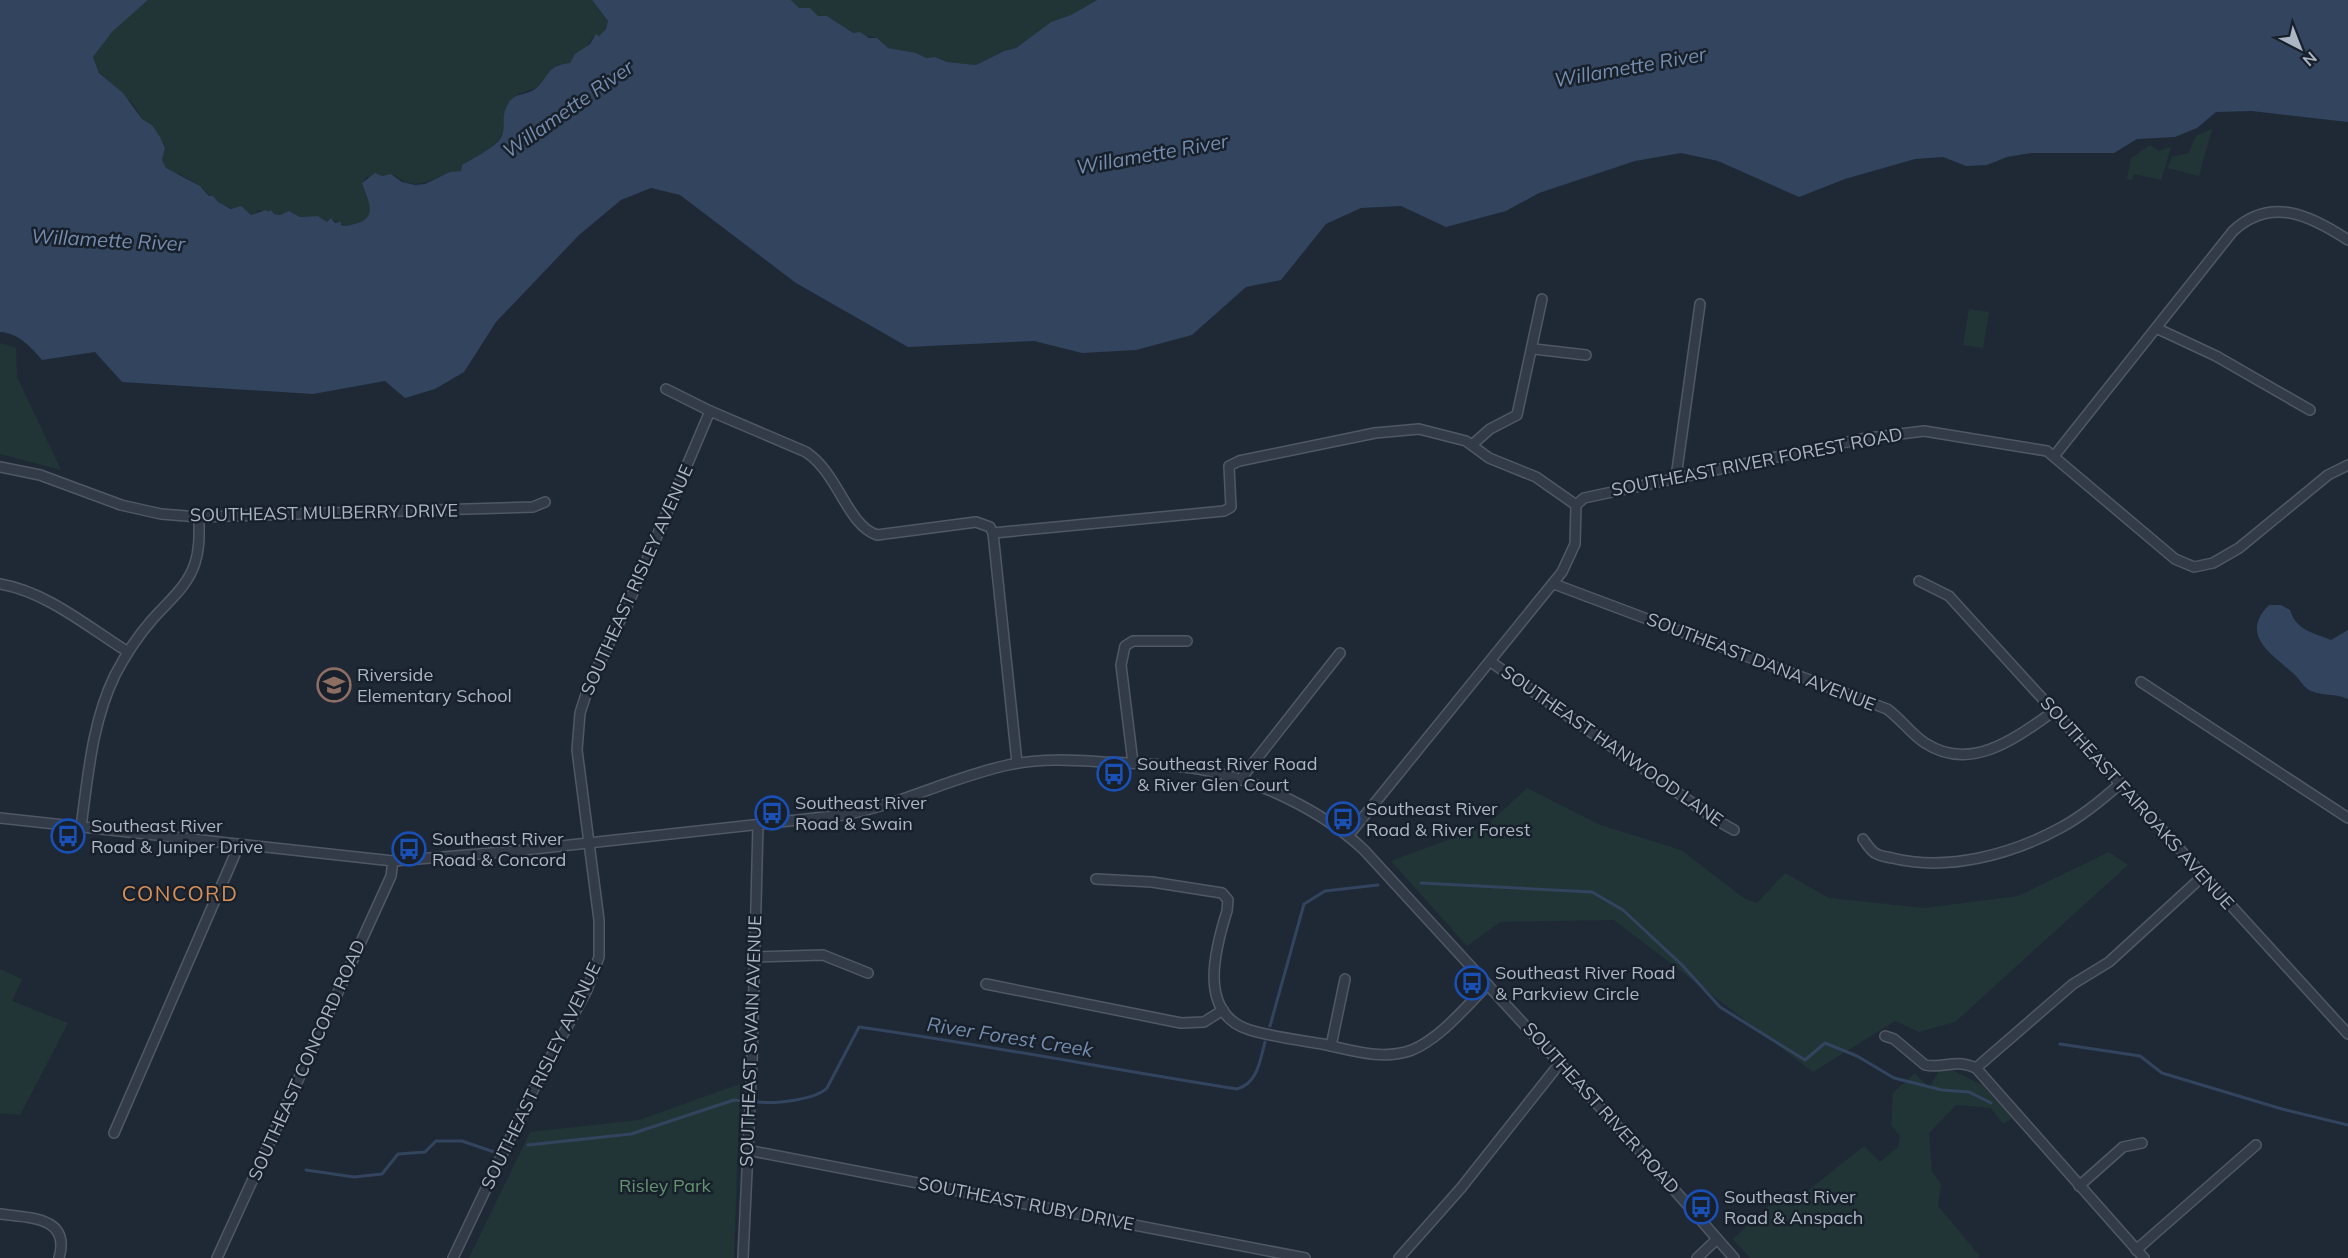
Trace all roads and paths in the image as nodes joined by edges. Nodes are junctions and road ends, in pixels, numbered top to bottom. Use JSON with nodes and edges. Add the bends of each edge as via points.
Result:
{"nodes":[{"id":1,"x":2348,"y":240,"type":"edge"},
{"id":2,"x":1542,"y":299,"type":"dead end"},
{"id":3,"x":1700,"y":304,"type":"dead end"},
{"id":4,"x":2156,"y":328,"type":"junction"},
{"id":5,"x":1534,"y":349,"type":"junction"},
{"id":6,"x":1586,"y":355,"type":"dead end"},
{"id":7,"x":666,"y":389,"type":"dead end"},
{"id":8,"x":2310,"y":410,"type":"dead end"},
{"id":9,"x":710,"y":411,"type":"junction"},
{"id":10,"x":1473,"y":444,"type":"junction"},
{"id":11,"x":2055,"y":455,"type":"junction"},
{"id":12,"x":2348,"y":465,"type":"edge"},
{"id":13,"x":0,"y":466,"type":"edge"},
{"id":14,"x":1676,"y":477,"type":"junction"},
{"id":15,"x":545,"y":501,"type":"dead end"},
{"id":16,"x":1576,"y":505,"type":"junction"},
{"id":17,"x":199,"y":517,"type":"junction"},
{"id":18,"x":993,"y":533,"type":"junction"},
{"id":19,"x":1919,"y":581,"type":"dead end"},
{"id":20,"x":0,"y":584,"type":"edge"},
{"id":21,"x":1554,"y":584,"type":"junction"},
{"id":22,"x":1187,"y":641,"type":"dead end"},
{"id":23,"x":128,"y":652,"type":"junction"},
{"id":24,"x":1340,"y":653,"type":"dead end"},
{"id":25,"x":1491,"y":662,"type":"junction"},
{"id":26,"x":2140,"y":682,"type":"dead end"},
{"id":27,"x":2054,"y":711,"type":"junction"},
{"id":28,"x":1017,"y":763,"type":"junction"},
{"id":29,"x":1133,"y":763,"type":"junction"},
{"id":30,"x":1240,"y":780,"type":"junction"},
{"id":31,"x":2121,"y":783,"type":"junction"},
{"id":32,"x":0,"y":818,"type":"edge"},
{"id":33,"x":2348,"y":818,"type":"edge"},
{"id":34,"x":759,"y":825,"type":"junction"},
{"id":35,"x":81,"y":827,"type":"junction"},
{"id":36,"x":1734,"y":830,"type":"dead end"},
{"id":37,"x":1348,"y":836,"type":"junction"},
{"id":38,"x":1863,"y":839,"type":"dead end"},
{"id":39,"x":589,"y":843,"type":"junction"},
{"id":40,"x":239,"y":845,"type":"junction"},
{"id":41,"x":393,"y":861,"type":"junction"},
{"id":42,"x":2202,"y":876,"type":"junction"},
{"id":43,"x":1096,"y":879,"type":"dead end"},
{"id":44,"x":756,"y":957,"type":"junction"},
{"id":45,"x":868,"y":973,"type":"dead end"},
{"id":46,"x":1344,"y":979,"type":"dead end"},
{"id":47,"x":986,"y":984,"type":"dead end"},
{"id":48,"x":1488,"y":985,"type":"junction"},
{"id":49,"x":1223,"y":1010,"type":"junction"},
{"id":50,"x":2348,"y":1034,"type":"edge"},
{"id":51,"x":1885,"y":1036,"type":"dead end"},
{"id":52,"x":1331,"y":1046,"type":"junction"},
{"id":53,"x":1560,"y":1063,"type":"junction"},
{"id":54,"x":1976,"y":1068,"type":"junction"},
{"id":55,"x":114,"y":1133,"type":"dead end"},
{"id":56,"x":2142,"y":1143,"type":"dead end"},
{"id":57,"x":2256,"y":1145,"type":"dead end"},
{"id":58,"x":747,"y":1150,"type":"junction"},
{"id":59,"x":2079,"y":1186,"type":"junction"},
{"id":60,"x":0,"y":1214,"type":"edge"},
{"id":61,"x":1717,"y":1239,"type":"junction"},
{"id":62,"x":2136,"y":1250,"type":"junction"},
{"id":63,"x":58,"y":1258,"type":"edge"},
{"id":64,"x":217,"y":1258,"type":"edge"},
{"id":65,"x":453,"y":1258,"type":"edge"},
{"id":66,"x":743,"y":1258,"type":"edge"},
{"id":67,"x":1305,"y":1258,"type":"edge"},
{"id":68,"x":1399,"y":1258,"type":"edge"},
{"id":69,"x":1696,"y":1258,"type":"edge"},
{"id":70,"x":1734,"y":1258,"type":"edge"},
{"id":71,"x":2144,"y":1258,"type":"edge"}],
"edges":[{"from":1,"to":4,"type":"street","via":[[2306,217],[2288,212],[2258,213],[2233,231]]},
{"from":2,"to":5,"type":"street"},
{"from":3,"to":14,"type":"street"},
{"from":4,"to":8,"type":"street","via":[[2216,356]]},
{"from":4,"to":11,"type":"street"},
{"from":5,"to":6,"type":"street"},
{"from":5,"to":10,"type":"street","via":[[1518,415],[1490,429]]},
{"from":7,"to":9,"type":"street"},
{"from":9,"to":18,"type":"street","via":[[819,461],[866,531],[877,535],[976,522],[990,527]]},
{"from":9,"to":39,"type":"street","name":"SOUTHEAST RISLEY AVENUE","via":[[585,696],[577,750]]},
{"from":10,"to":16,"type":"street","via":[[1489,458],[1536,477]]},
{"from":10,"to":18,"type":"street","via":[[1419,429],[1375,433],[1229,466],[1232,499],[1231,507],[1224,511]]},
{"from":11,"to":12,"type":"street","name":"SOUTHEAST RIVER FOREST ROAD","via":[[2175,559],[2194,567],[2213,563],[2239,548],[2328,475]]},
{"from":11,"to":14,"type":"street","name":"SOUTHEAST RIVER FOREST ROAD","via":[[1924,431],[1861,439]]},
{"from":13,"to":17,"type":"street","name":"SOUTHEAST MULBERRY DRIVE","via":[[40,475],[121,505]]},
{"from":14,"to":16,"type":"street","name":"SOUTHEAST RIVER FOREST ROAD","via":[[1601,492]]},
{"from":15,"to":17,"type":"street","name":"SOUTHEAST MULBERRY DRIVE","via":[[533,507]]},
{"from":16,"to":21,"type":"street","via":[[1575,544],[1568,564]]},
{"from":17,"to":23,"type":"street","via":[[199,547],[191,573]]},
{"from":18,"to":28,"type":"street"},
{"from":19,"to":27,"type":"street","name":"SOUTHEAST FAIROAKS AVENUE","via":[[1948,596]]},
{"from":20,"to":23,"type":"street","via":[[40,596]]},
{"from":21,"to":25,"type":"street"},
{"from":21,"to":27,"type":"street","name":"SOUTHEAST DANA AVENUE","via":[[1878,705],[1924,742],[1948,754],[1976,755],[1990,750],[2011,741]]},
{"from":22,"to":29,"type":"street","via":[[1133,641],[1125,646],[1121,665]]},
{"from":23,"to":35,"type":"street","via":[[110,687],[96,729]]},
{"from":24,"to":30,"type":"street"},
{"from":25,"to":36,"type":"street","name":"SOUTHEAST HANWOOD LANE"},
{"from":25,"to":37,"type":"street"},
{"from":26,"to":33,"type":"street"},
{"from":27,"to":31,"type":"street","name":"SOUTHEAST FAIROAKS AVENUE"},
{"from":28,"to":29,"type":"street","name":"SOUTHEAST RIVER ROAD"},
{"from":28,"to":34,"type":"street","name":"SOUTHEAST RIVER ROAD","via":[[863,811]]},
{"from":29,"to":30,"type":"street","name":"SOUTHEAST RIVER ROAD","via":[[1200,769]]},
{"from":30,"to":37,"type":"street","name":"SOUTHEAST RIVER ROAD","via":[[1283,798]]},
{"from":31,"to":38,"type":"street","via":[[2084,813],[2052,832],[1974,859],[1929,863],[1900,860],[1875,854]]},
{"from":31,"to":42,"type":"street","name":"SOUTHEAST FAIROAKS AVENUE"},
{"from":32,"to":35,"type":"street","name":"SOUTHEAST RIVER ROAD"},
{"from":34,"to":39,"type":"street","name":"SOUTHEAST RIVER ROAD"},
{"from":34,"to":44,"type":"street","name":"SOUTHEAST SWAIN AVENUE"},
{"from":35,"to":40,"type":"street","name":"SOUTHEAST RIVER ROAD"},
{"from":37,"to":48,"type":"street","name":"SOUTHEAST RIVER ROAD"},
{"from":39,"to":41,"type":"street","name":"SOUTHEAST RIVER ROAD"},
{"from":39,"to":65,"type":"street","name":"SOUTHEAST RISLEY AVENUE","via":[[599,920],[595,970]]},
{"from":40,"to":41,"type":"street","name":"SOUTHEAST RIVER ROAD"},
{"from":40,"to":55,"type":"street"},
{"from":41,"to":64,"type":"street","name":"SOUTHEAST CONCORD ROAD","via":[[391,876]]},
{"from":42,"to":50,"type":"street","name":"SOUTHEAST FAIROAKS AVENUE"},
{"from":42,"to":54,"type":"street","via":[[2109,962],[2066,989]]},
{"from":43,"to":49,"type":"street","via":[[1222,893],[1228,900],[1213,975],[1214,992]]},
{"from":44,"to":45,"type":"street","via":[[823,955]]},
{"from":44,"to":58,"type":"street","name":"SOUTHEAST SWAIN AVENUE"},
{"from":46,"to":52,"type":"street"},
{"from":47,"to":49,"type":"street","via":[[1181,1023],[1203,1022]]},
{"from":48,"to":52,"type":"street","via":[[1431,1038],[1411,1050],[1380,1055]]},
{"from":48,"to":53,"type":"street","name":"SOUTHEAST RIVER ROAD"},
{"from":49,"to":52,"type":"street","via":[[1234,1022],[1250,1030]]},
{"from":51,"to":54,"type":"street","via":[[1925,1065],[1953,1062]]},
{"from":53,"to":61,"type":"street","name":"SOUTHEAST RIVER ROAD"},
{"from":53,"to":68,"type":"street","via":[[1461,1188]]},
{"from":54,"to":59,"type":"street"},
{"from":56,"to":59,"type":"street","via":[[2123,1147]]},
{"from":57,"to":62,"type":"street"},
{"from":58,"to":66,"type":"street","name":"SOUTHEAST SWAIN AVENUE"},
{"from":58,"to":67,"type":"street","name":"SOUTHEAST RUBY DRIVE"},
{"from":59,"to":62,"type":"street"},
{"from":60,"to":63,"type":"street","via":[[54,1226],[61,1235]]},
{"from":61,"to":69,"type":"street"},
{"from":61,"to":70,"type":"street","name":"SOUTHEAST RIVER ROAD"},
{"from":62,"to":71,"type":"street"}]}
